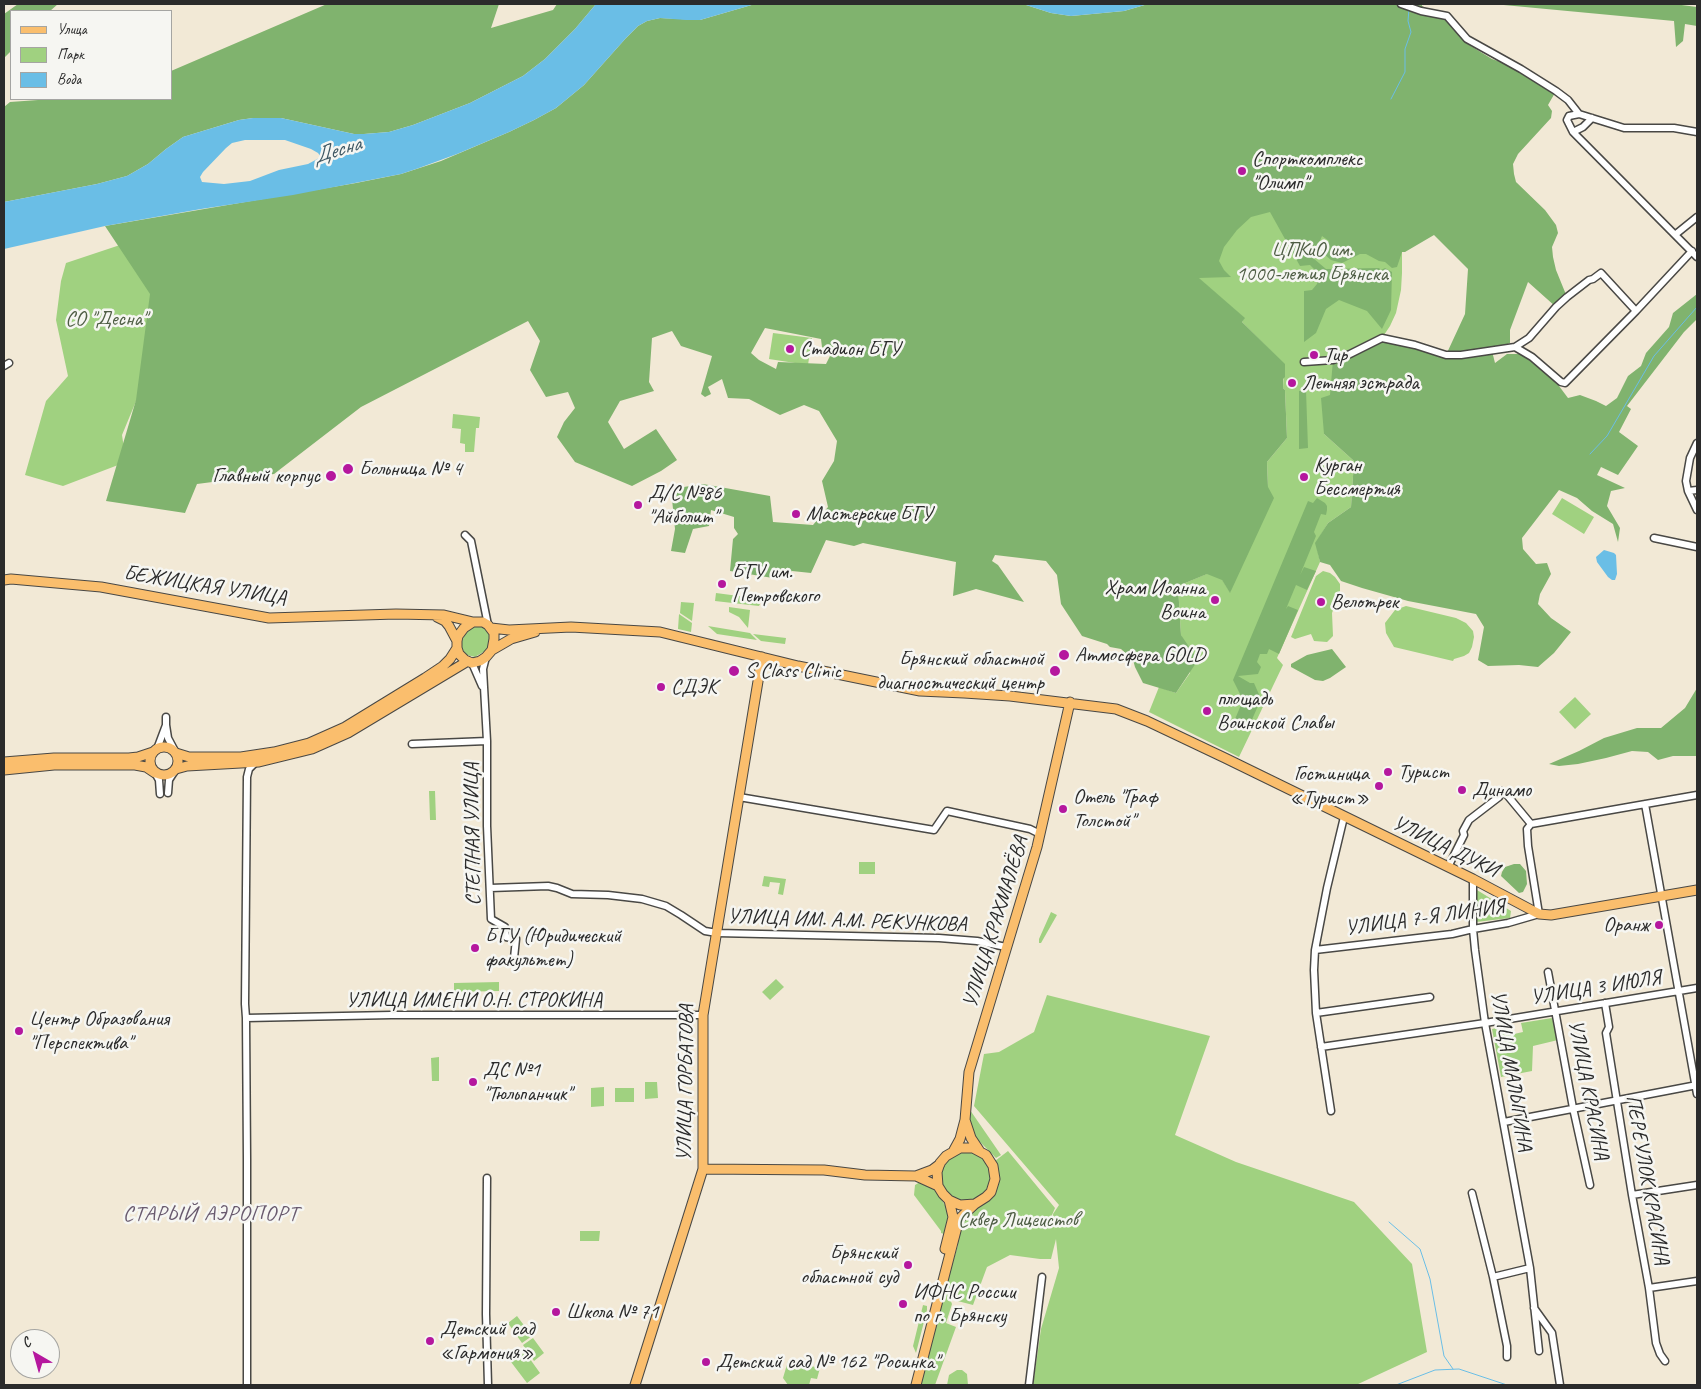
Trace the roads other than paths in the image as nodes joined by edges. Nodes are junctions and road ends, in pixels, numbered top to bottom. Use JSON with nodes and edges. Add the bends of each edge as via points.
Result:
{"nodes":[{"id":1,"x":1401,"y":4,"type":"edge"},
{"id":2,"x":1579,"y":114,"type":"junction"},
{"id":3,"x":1592,"y":118,"type":"junction"},
{"id":4,"x":1573,"y":132,"type":"junction"},
{"id":5,"x":1697,"y":132,"type":"edge"},
{"id":6,"x":1697,"y":217,"type":"edge"},
{"id":7,"x":1676,"y":234,"type":"junction"},
{"id":8,"x":1692,"y":251,"type":"junction"},
{"id":9,"x":1697,"y":257,"type":"edge"},
{"id":10,"x":1636,"y":311,"type":"junction"},
{"id":11,"x":1515,"y":347,"type":"junction"},
{"id":12,"x":1304,"y":362,"type":"dead end"},
{"id":13,"x":1697,"y":443,"type":"edge"},
{"id":14,"x":1697,"y":490,"type":"edge"},
{"id":15,"x":1688,"y":492,"type":"junction"},
{"id":16,"x":1697,"y":510,"type":"edge"},
{"id":17,"x":465,"y":535,"type":"dead end"},
{"id":18,"x":1654,"y":538,"type":"dead end"},
{"id":19,"x":1697,"y":547,"type":"edge"},
{"id":20,"x":4,"y":580,"type":"edge"},
{"id":21,"x":484,"y":608,"type":"junction"},
{"id":22,"x":432,"y":616,"type":"junction"},
{"id":23,"x":476,"y":621,"type":"junction"},
{"id":24,"x":490,"y":626,"type":"junction"},
{"id":25,"x":613,"y":629,"type":"junction"},
{"id":26,"x":457,"y":644,"type":"junction"},
{"id":27,"x":489,"y":654,"type":"junction"},
{"id":28,"x":762,"y":657,"type":"junction"},
{"id":29,"x":470,"y":662,"type":"junction"},
{"id":30,"x":484,"y":692,"type":"junction"},
{"id":31,"x":1070,"y":702,"type":"junction"},
{"id":32,"x":166,"y":717,"type":"dead end"},
{"id":33,"x":166,"y":725,"type":"junction"},
{"id":34,"x":487,"y":741,"type":"junction"},
{"id":35,"x":412,"y":744,"type":"dead end"},
{"id":36,"x":155,"y":751,"type":"junction"},
{"id":37,"x":176,"y":752,"type":"junction"},
{"id":38,"x":4,"y":762,"type":"edge"},
{"id":39,"x":256,"y":762,"type":"junction"},
{"id":40,"x":237,"y":764,"type":"junction"},
{"id":41,"x":4,"y":770,"type":"edge"},
{"id":42,"x":176,"y":770,"type":"junction"},
{"id":43,"x":155,"y":773,"type":"junction"},
{"id":44,"x":247,"y":776,"type":"junction"},
{"id":45,"x":168,"y":793,"type":"dead end"},
{"id":46,"x":160,"y":794,"type":"dead end"},
{"id":47,"x":1697,"y":795,"type":"edge"},
{"id":48,"x":739,"y":796,"type":"junction"},
{"id":49,"x":1645,"y":804,"type":"junction"},
{"id":50,"x":1344,"y":817,"type":"junction"},
{"id":51,"x":1529,"y":826,"type":"junction"},
{"id":52,"x":1040,"y":834,"type":"junction"},
{"id":53,"x":1448,"y":867,"type":"junction"},
{"id":54,"x":1473,"y":879,"type":"junction"},
{"id":55,"x":490,"y":888,"type":"junction"},
{"id":56,"x":1697,"y":890,"type":"edge"},
{"id":57,"x":1662,"y":896,"type":"junction"},
{"id":58,"x":1539,"y":914,"type":"junction"},
{"id":59,"x":1473,"y":929,"type":"junction"},
{"id":60,"x":717,"y":933,"type":"junction"},
{"id":61,"x":1006,"y":947,"type":"junction"},
{"id":62,"x":1316,"y":950,"type":"junction"},
{"id":63,"x":514,"y":958,"type":"dead end"},
{"id":64,"x":1548,"y":972,"type":"dead end"},
{"id":65,"x":1697,"y":988,"type":"edge"},
{"id":66,"x":1678,"y":991,"type":"junction"},
{"id":67,"x":1430,"y":997,"type":"dead end"},
{"id":68,"x":1605,"y":1004,"type":"junction"},
{"id":69,"x":1556,"y":1011,"type":"junction"},
{"id":70,"x":1316,"y":1013,"type":"junction"},
{"id":71,"x":703,"y":1015,"type":"junction"},
{"id":72,"x":246,"y":1018,"type":"junction"},
{"id":73,"x":1485,"y":1023,"type":"junction"},
{"id":74,"x":1321,"y":1047,"type":"junction"},
{"id":75,"x":1697,"y":1085,"type":"edge"},
{"id":76,"x":1697,"y":1094,"type":"edge"},
{"id":77,"x":1617,"y":1099,"type":"junction"},
{"id":78,"x":1573,"y":1108,"type":"junction"},
{"id":79,"x":1331,"y":1111,"type":"dead end"},
{"id":80,"x":965,"y":1120,"type":"junction"},
{"id":81,"x":1504,"y":1122,"type":"junction"},
{"id":82,"x":954,"y":1150,"type":"junction"},
{"id":83,"x":979,"y":1150,"type":"junction"},
{"id":84,"x":940,"y":1163,"type":"junction"},
{"id":85,"x":703,"y":1169,"type":"junction"},
{"id":86,"x":916,"y":1176,"type":"junction"},
{"id":87,"x":487,"y":1178,"type":"dead end"},
{"id":88,"x":1590,"y":1185,"type":"dead end"},
{"id":89,"x":1697,"y":1185,"type":"edge"},
{"id":90,"x":938,"y":1186,"type":"junction"},
{"id":91,"x":1472,"y":1193,"type":"dead end"},
{"id":92,"x":1632,"y":1196,"type":"junction"},
{"id":93,"x":949,"y":1200,"type":"junction"},
{"id":94,"x":975,"y":1204,"type":"junction"},
{"id":95,"x":956,"y":1218,"type":"junction"},
{"id":96,"x":1530,"y":1268,"type":"junction"},
{"id":97,"x":1493,"y":1276,"type":"junction"},
{"id":98,"x":1042,"y":1277,"type":"dead end"},
{"id":99,"x":1697,"y":1281,"type":"edge"},
{"id":100,"x":1649,"y":1288,"type":"junction"},
{"id":101,"x":1534,"y":1307,"type":"junction"},
{"id":102,"x":1539,"y":1350,"type":"dead end"},
{"id":103,"x":1507,"y":1356,"type":"dead end"},
{"id":104,"x":1665,"y":1361,"type":"dead end"},
{"id":105,"x":247,"y":1385,"type":"edge"},
{"id":106,"x":488,"y":1385,"type":"edge"},
{"id":107,"x":636,"y":1385,"type":"edge"},
{"id":108,"x":910,"y":1385,"type":"edge"},
{"id":109,"x":916,"y":1385,"type":"edge"},
{"id":110,"x":1029,"y":1385,"type":"edge"},
{"id":111,"x":1560,"y":1385,"type":"edge"}],
"edges":[{"from":1,"to":2,"type":"street","via":[[1447,16],[1467,39],[1568,100]]},
{"from":2,"to":3,"type":"street"},
{"from":2,"to":4,"type":"street","via":[[1569,116],[1567,120]]},
{"from":3,"to":4,"type":"street"},
{"from":3,"to":5,"type":"street","via":[[1624,128],[1674,128]]},
{"from":4,"to":7,"type":"street"},
{"from":6,"to":7,"type":"street"},
{"from":7,"to":8,"type":"street"},
{"from":8,"to":9,"type":"street"},
{"from":8,"to":10,"type":"street"},
{"from":10,"to":11,"type":"street","via":[[1565,383]]},
{"from":10,"to":11,"type":"street","via":[[1601,273],[1566,297],[1529,338]]},
{"from":11,"to":12,"type":"street","via":[[1446,355],[1382,338],[1333,360]]},
{"from":13,"to":15,"type":"street","via":[[1687,471]]},
{"from":14,"to":15,"type":"street"},
{"from":15,"to":16,"type":"street"},
{"from":17,"to":21,"type":"street","via":[[471,541]]},
{"from":18,"to":19,"type":"street"},
{"from":20,"to":22,"type":"main road","name":"БЕЖИЦКАЯ УЛИЦА","via":[[101,587],[269,618]]},
{"from":21,"to":23,"type":"street"},
{"from":21,"to":24,"type":"street"},
{"from":22,"to":23,"type":"main road","name":"БЕЖИЦКАЯ УЛИЦА"},
{"from":22,"to":26,"type":"main road","via":[[446,621]]},
{"from":23,"to":24,"type":"main road"},
{"from":23,"to":26,"type":"main road","via":[[464,628]]},
{"from":24,"to":25,"type":"main road","via":[[508,630],[571,626]]},
{"from":24,"to":27,"type":"main road","via":[[494,639]]},
{"from":25,"to":27,"type":"main road","via":[[542,631],[511,638]]},
{"from":25,"to":28,"type":"main road","via":[[660,632]]},
{"from":26,"to":29,"type":"main road","via":[[459,654]]},
{"from":26,"to":37,"type":"main road","via":[[443,666],[345,727],[309,743],[241,757],[189,757]]},
{"from":27,"to":29,"type":"main road","via":[[480,661]]},
{"from":27,"to":30,"type":"street","via":[[484,669]]},
{"from":28,"to":31,"type":"main road","via":[[920,692],[964,692]]},
{"from":28,"to":48,"type":"main road","name":"УЛИЦА ГОРБАТОВА"},
{"from":29,"to":30,"type":"street"},
{"from":29,"to":39,"type":"main road","via":[[330,742],[292,755]]},
{"from":30,"to":34,"type":"street","name":"СТЕПНАЯ УЛИЦА"},
{"from":31,"to":50,"type":"main road","name":"УЛИЦА ДУКИ","via":[[1116,709],[1146,721]]},
{"from":31,"to":52,"type":"main road","name":"УЛИЦА КРАХМАЛЁВА"},
{"from":32,"to":33,"type":"street"},
{"from":33,"to":36,"type":"street"},
{"from":33,"to":37,"type":"street","via":[[168,738]]},
{"from":34,"to":35,"type":"street"},
{"from":34,"to":55,"type":"street","name":"СТЕПНАЯ УЛИЦА"},
{"from":36,"to":37,"type":"main road","via":[[169,748]]},
{"from":36,"to":38,"type":"main road","via":[[129,758]]},
{"from":36,"to":43,"type":"main road","via":[[150,761]]},
{"from":37,"to":42,"type":"main road","via":[[179,761]]},
{"from":39,"to":40,"type":"main road"},
{"from":39,"to":44,"type":"street"},
{"from":40,"to":42,"type":"main road","via":[[186,766]]},
{"from":40,"to":44,"type":"street"},
{"from":41,"to":43,"type":"main road","via":[[37,766],[135,765]]},
{"from":42,"to":43,"type":"main road","via":[[164,776]]},
{"from":42,"to":45,"type":"street","via":[[169,780]]},
{"from":43,"to":46,"type":"street"},
{"from":44,"to":72,"type":"street"},
{"from":47,"to":49,"type":"street"},
{"from":48,"to":52,"type":"street","via":[[934,830],[947,811]]},
{"from":48,"to":60,"type":"main road","name":"УЛИЦА ГОРБАТОВА"},
{"from":49,"to":51,"type":"street"},
{"from":49,"to":57,"type":"street"},
{"from":50,"to":53,"type":"main road","name":"УЛИЦА ДУКИ"},
{"from":50,"to":62,"type":"street","via":[[1326,888]]},
{"from":51,"to":53,"type":"street","via":[[1501,791],[1499,797],[1469,820]]},
{"from":51,"to":58,"type":"street","via":[[1528,846]]},
{"from":52,"to":61,"type":"main road","name":"УЛИЦА КРАХМАЛЁВА"},
{"from":53,"to":54,"type":"main road","name":"УЛИЦА ДУКИ"},
{"from":54,"to":58,"type":"main road","name":"УЛИЦА ДУКИ"},
{"from":54,"to":59,"type":"street","name":"УЛИЦА МАЛЫГИНА"},
{"from":55,"to":60,"type":"street","via":[[548,886],[572,894],[642,899],[666,906],[705,931]]},
{"from":55,"to":63,"type":"street","name":"СТЕПНАЯ УЛИЦА","via":[[491,919],[505,927],[506,937],[516,939]]},
{"from":56,"to":57,"type":"main road"},
{"from":57,"to":58,"type":"main road","via":[[1551,915]]},
{"from":57,"to":66,"type":"street"},
{"from":58,"to":59,"type":"street","name":"УЛИЦА 7-Я ЛИНИЯ"},
{"from":59,"to":62,"type":"street","name":"УЛИЦА 7-Я ЛИНИЯ"},
{"from":59,"to":73,"type":"street","name":"УЛИЦА МАЛЫГИНА"},
{"from":60,"to":61,"type":"street","name":"УЛИЦА ИМ. А.М. РЕКУНКОВА","via":[[939,938]]},
{"from":60,"to":71,"type":"main road","name":"УЛИЦА ГОРБАТОВА"},
{"from":61,"to":80,"type":"main road","name":"УЛИЦА КРАХМАЛЁВА","via":[[969,1072]]},
{"from":62,"to":70,"type":"street"},
{"from":64,"to":69,"type":"street","name":"УЛИЦА КРАСИНА"},
{"from":65,"to":66,"type":"street","name":"УЛИЦА 3 ИЮЛЯ"},
{"from":66,"to":68,"type":"street","name":"УЛИЦА 3 ИЮЛЯ"},
{"from":66,"to":75,"type":"street"},
{"from":67,"to":70,"type":"street"},
{"from":68,"to":69,"type":"street","name":"УЛИЦА 3 ИЮЛЯ"},
{"from":68,"to":77,"type":"street","name":"ПЕРЕУЛОК КРАСИНА","via":[[1609,1027],[1606,1032]]},
{"from":69,"to":73,"type":"street","name":"УЛИЦА 3 ИЮЛЯ"},
{"from":69,"to":78,"type":"street","name":"УЛИЦА КРАСИНА"},
{"from":70,"to":74,"type":"street"},
{"from":71,"to":72,"type":"street","name":"УЛИЦА ИМЕНИ О.Н. СТРОКИНА"},
{"from":71,"to":85,"type":"main road","name":"УЛИЦА ГОРБАТОВА"},
{"from":72,"to":105,"type":"street"},
{"from":73,"to":74,"type":"street","name":"УЛИЦА 3 ИЮЛЯ"},
{"from":73,"to":81,"type":"street","name":"УЛИЦА МАЛЫГИНА"},
{"from":74,"to":79,"type":"street"},
{"from":75,"to":76,"type":"street"},
{"from":75,"to":77,"type":"street"},
{"from":77,"to":78,"type":"street"},
{"from":77,"to":92,"type":"street","name":"ПЕРЕУЛОК КРАСИНА"},
{"from":78,"to":81,"type":"street"},
{"from":78,"to":88,"type":"street","name":"УЛИЦА КРАСИНА"},
{"from":80,"to":82,"type":"main road","name":"УЛИЦА КРАХМАЛЁВА"},
{"from":80,"to":83,"type":"main road"},
{"from":81,"to":96,"type":"street","name":"УЛИЦА МАЛЫГИНА"},
{"from":82,"to":83,"type":"main road"},
{"from":82,"to":84,"type":"main road","name":"УЛИЦА КРАХМАЛЁВА"},
{"from":83,"to":94,"type":"main road","via":[[990,1160],[995,1179],[986,1197]]},
{"from":84,"to":86,"type":"main road","name":"УЛИЦА КРАХМАЛЁВА"},
{"from":84,"to":90,"type":"main road"},
{"from":85,"to":86,"type":"main road","via":[[824,1170]]},
{"from":85,"to":107,"type":"main road","name":"УЛИЦА ГОРБАТОВА"},
{"from":86,"to":90,"type":"main road"},
{"from":87,"to":106,"type":"street"},
{"from":89,"to":92,"type":"street"},
{"from":90,"to":93,"type":"main road"},
{"from":91,"to":97,"type":"street"},
{"from":92,"to":100,"type":"street","name":"ПЕРЕУЛОК КРАСИНА"},
{"from":93,"to":94,"type":"main road","via":[[960,1205]]},
{"from":93,"to":95,"type":"main road"},
{"from":94,"to":95,"type":"main road"},
{"from":95,"to":108,"type":"main road"},
{"from":95,"to":109,"type":"main road"},
{"from":96,"to":97,"type":"street"},
{"from":96,"to":101,"type":"street","name":"УЛИЦА МАЛЫГИНА"},
{"from":97,"to":103,"type":"street"},
{"from":98,"to":110,"type":"street"},
{"from":99,"to":100,"type":"street"},
{"from":100,"to":104,"type":"street","name":"ПЕРЕУЛОК КРАСИНА","via":[[1656,1343]]},
{"from":101,"to":102,"type":"street","name":"УЛИЦА МАЛЫГИНА"},
{"from":101,"to":111,"type":"street","name":"УЛИЦА МАЛЫГИНА","via":[[1552,1332]]}]}
